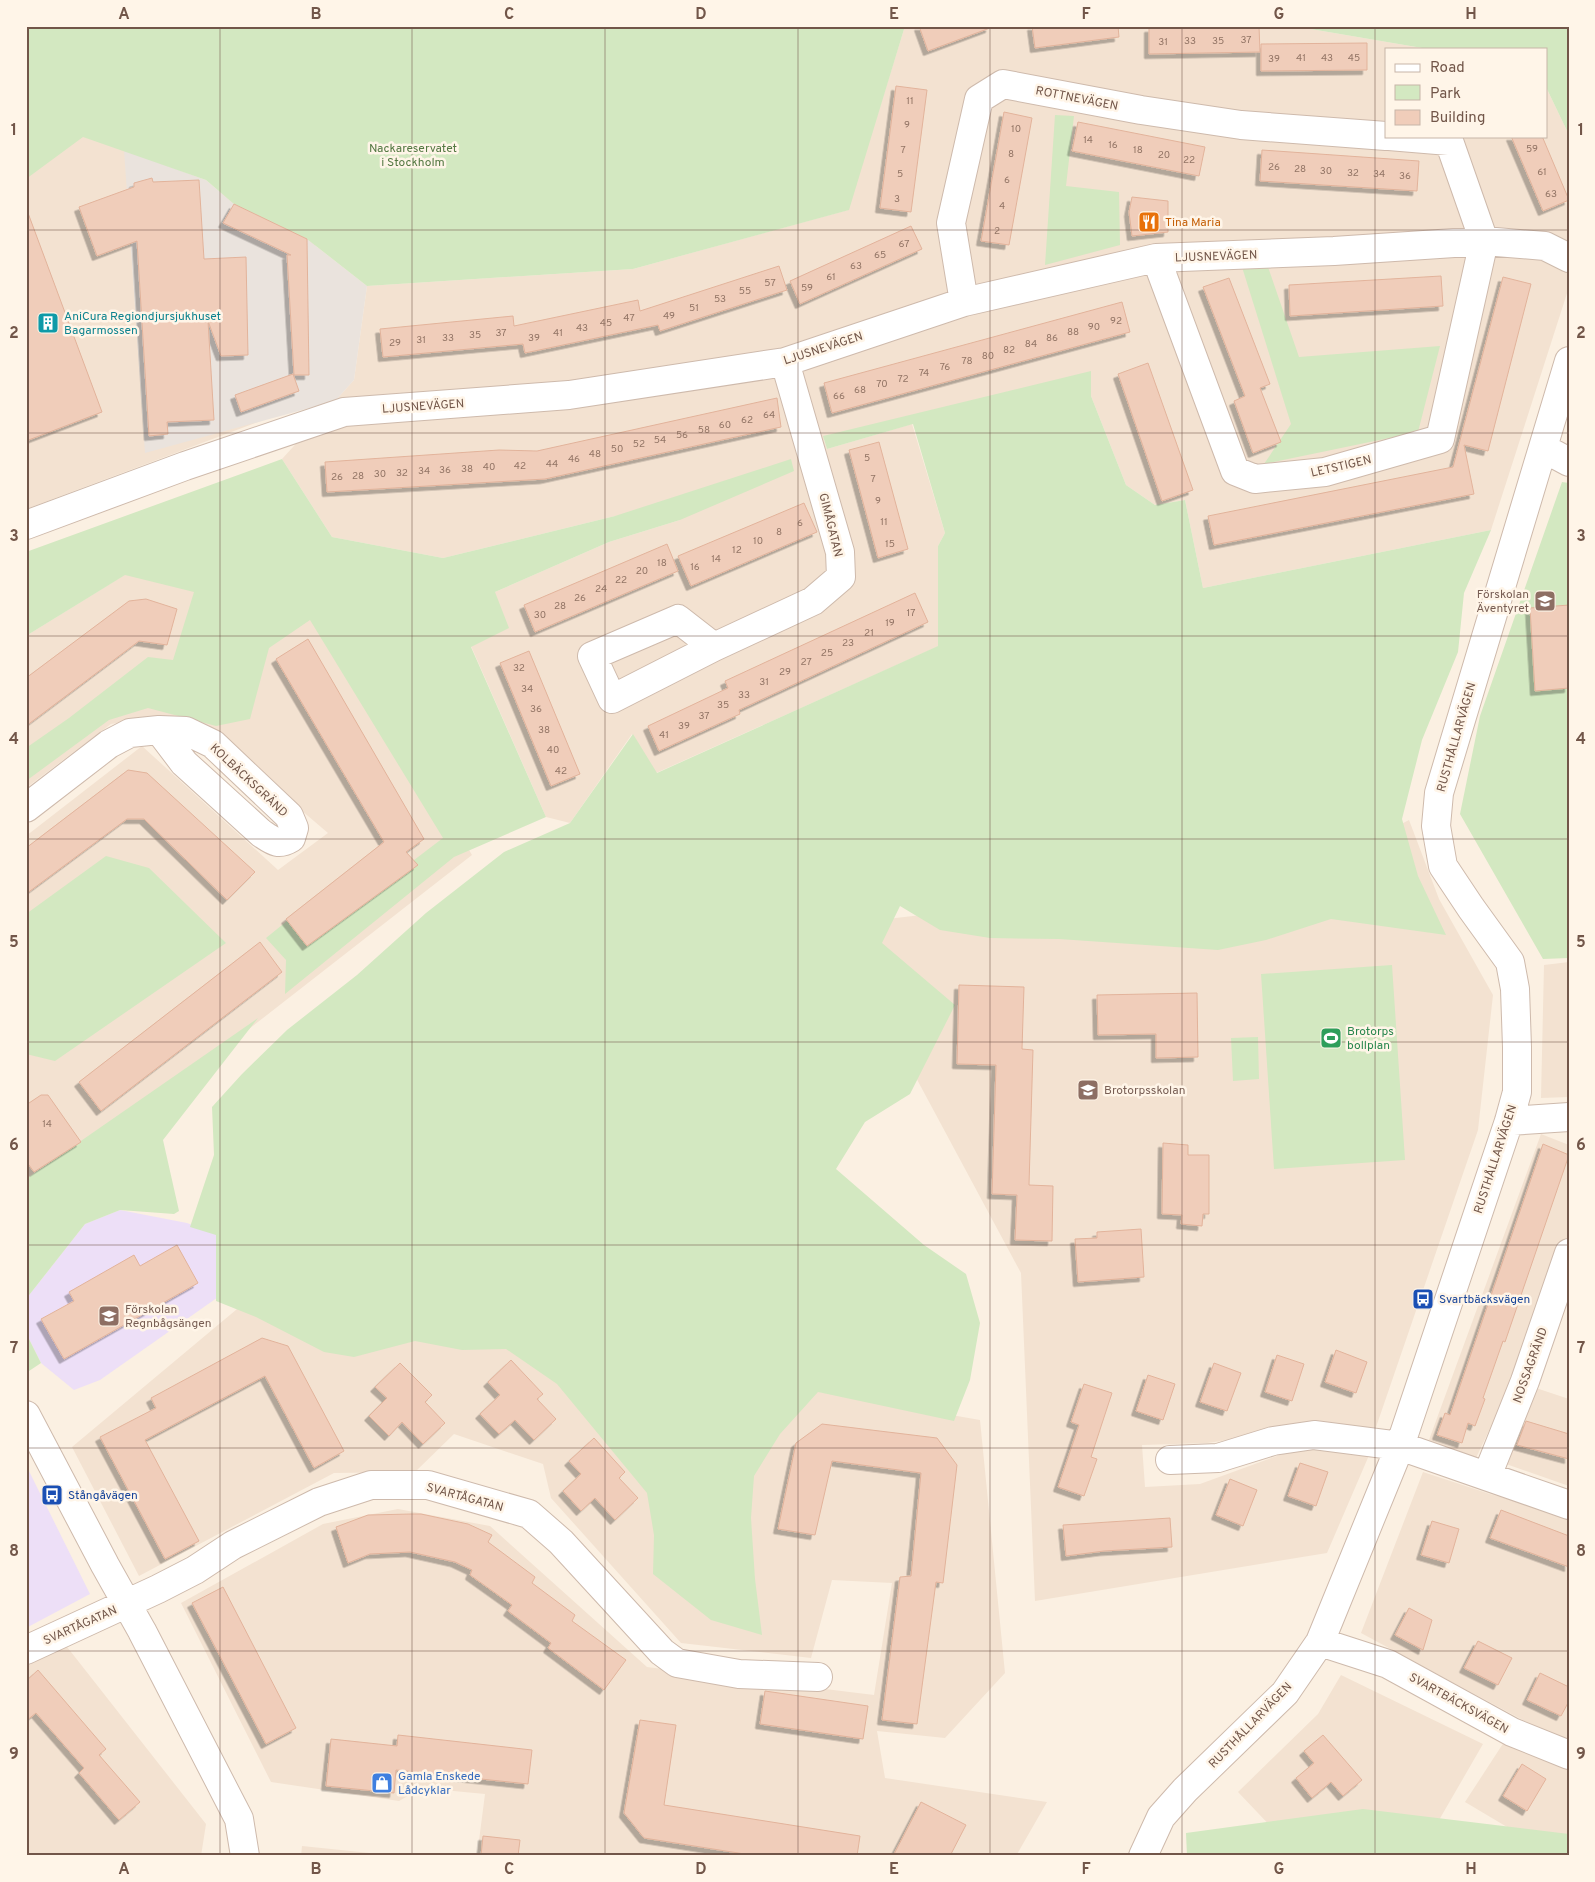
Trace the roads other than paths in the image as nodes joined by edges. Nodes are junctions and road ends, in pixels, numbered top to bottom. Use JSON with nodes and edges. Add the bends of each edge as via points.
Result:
{"nodes":[{"id":1,"x":1385,"y":136,"type":"edge"},
{"id":2,"x":1412,"y":138,"type":"edge"},
{"id":3,"x":1484,"y":242,"type":"junction"},
{"id":4,"x":1156,"y":258,"type":"junction"},
{"id":5,"x":1569,"y":258,"type":"edge"},
{"id":6,"x":964,"y":302,"type":"junction"},
{"id":7,"x":1569,"y":361,"type":"edge"},
{"id":8,"x":785,"y":362,"type":"junction"},
{"id":9,"x":1543,"y":448,"type":"junction"},
{"id":10,"x":1569,"y":462,"type":"edge"},
{"id":11,"x":26,"y":525,"type":"edge"},
{"id":12,"x":714,"y":647,"type":"dead end"},
{"id":13,"x":160,"y":730,"type":"junction"},
{"id":14,"x":26,"y":808,"type":"edge"},
{"id":15,"x":1569,"y":1117,"type":"edge"},
{"id":16,"x":1509,"y":1120,"type":"junction"},
{"id":17,"x":1569,"y":1253,"type":"edge"},
{"id":18,"x":26,"y":1416,"type":"edge"},
{"id":19,"x":1400,"y":1446,"type":"junction"},
{"id":20,"x":1170,"y":1460,"type":"dead end"},
{"id":21,"x":1487,"y":1476,"type":"junction"},
{"id":22,"x":1569,"y":1505,"type":"edge"},
{"id":23,"x":127,"y":1604,"type":"junction"},
{"id":24,"x":1320,"y":1642,"type":"junction"},
{"id":25,"x":26,"y":1650,"type":"edge"},
{"id":26,"x":818,"y":1677,"type":"dead end"},
{"id":27,"x":1569,"y":1755,"type":"edge"},
{"id":28,"x":245,"y":1856,"type":"edge"},
{"id":29,"x":1143,"y":1856,"type":"edge"}],
"edges":[{"from":1,"to":6,"type":"street","name":"ROTTNEVÄGEN","via":[[1241,125],[1003,84],[979,99],[951,223]]},
{"from":2,"to":3,"type":"street","name":"ROTTNEVÄGEN","via":[[1449,141]]},
{"from":3,"to":4,"type":"street","name":"LJUSNEVÄGEN"},
{"from":3,"to":4,"type":"street","name":"LETSTIGEN","via":[[1440,439],[1325,472],[1256,479],[1236,470],[1232,463]]},
{"from":3,"to":5,"type":"street","name":"LJUSNEVÄGEN","via":[[1545,246]]},
{"from":4,"to":6,"type":"street","name":"LJUSNEVÄGEN"},
{"from":6,"to":8,"type":"street","name":"LJUSNEVÄGEN"},
{"from":7,"to":9,"type":"street","name":"RUSTHÅLLARVÄGEN"},
{"from":8,"to":11,"type":"street","name":"LJUSNEVÄGEN","via":[[569,395],[344,412]]},
{"from":8,"to":12,"type":"street","name":"GIMÅGATAN","via":[[840,552],[841,577],[813,601]]},
{"from":9,"to":10,"type":"street"},
{"from":9,"to":16,"type":"street","name":"RUSTHÅLLARVÄGEN","via":[[1439,792],[1436,826],[1443,866],[1510,962],[1516,989],[1517,1092]]},
{"from":13,"to":13,"type":"street","name":"KOLBÄCKSGRÄND","via":[[186,731],[213,744],[289,816],[294,828],[291,838],[284,843],[275,842],[262,833],[184,763]]},
{"from":13,"to":14,"type":"street","name":"KOLBÄCKSGRÄND","via":[[130,733],[109,744]]},
{"from":15,"to":16,"type":"street"},
{"from":16,"to":19,"type":"street","name":"RUSTHÅLLARVÄGEN"},
{"from":17,"to":21,"type":"street","name":"NOSSAGRÄND","via":[[1525,1381]]},
{"from":18,"to":23,"type":"street"},
{"from":19,"to":20,"type":"street","via":[[1314,1435],[1273,1441],[1218,1458]]},
{"from":19,"to":21,"type":"street"},
{"from":19,"to":24,"type":"street","name":"RUSTHÅLLARVÄGEN"},
{"from":21,"to":22,"type":"street"},
{"from":23,"to":25,"type":"street","name":"SVARTÅGATAN"},
{"from":23,"to":26,"type":"street","name":"SVARTÅGATAN","via":[[319,1502],[371,1485],[428,1485],[528,1514],[561,1542],[662,1652],[677,1663],[739,1674]]},
{"from":23,"to":28,"type":"street","via":[[239,1819]]},
{"from":24,"to":27,"type":"street","name":"SVARTBÄCKSVÄGEN","via":[[1388,1664],[1512,1732]]},
{"from":24,"to":29,"type":"street","name":"RUSTHÅLLARVÄGEN","via":[[1284,1693],[1161,1817]]}]}
